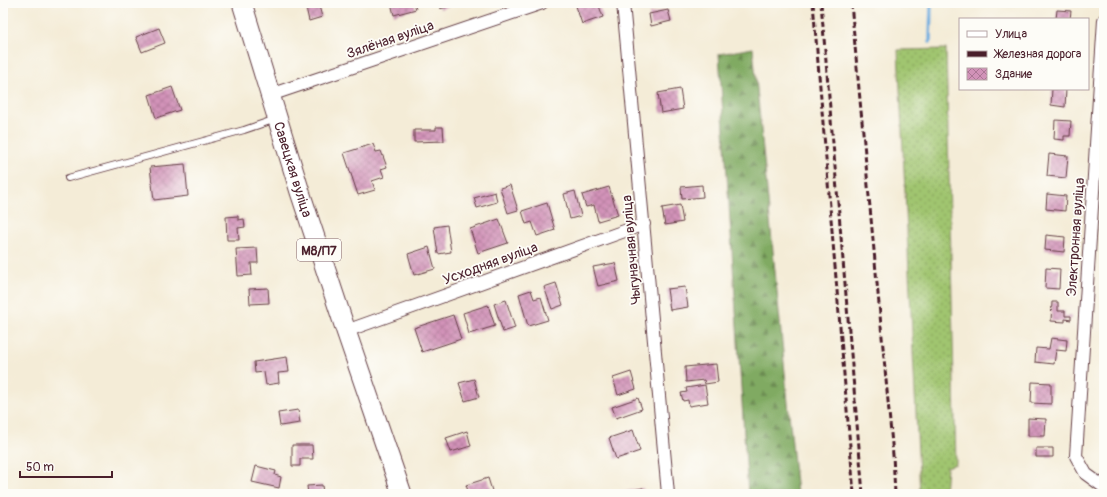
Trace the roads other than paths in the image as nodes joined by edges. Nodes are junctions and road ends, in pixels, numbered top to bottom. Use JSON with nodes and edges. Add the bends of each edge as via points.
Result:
{"nodes":[{"id":1,"x":242,"y":3,"type":"edge"},
{"id":2,"x":542,"y":3,"type":"edge"},
{"id":3,"x":623,"y":3,"type":"edge"},
{"id":4,"x":1104,"y":20,"type":"edge"},
{"id":5,"x":270,"y":95,"type":"junction"},
{"id":6,"x":277,"y":119,"type":"junction"},
{"id":7,"x":68,"y":178,"type":"dead end"},
{"id":8,"x":644,"y":224,"type":"junction"},
{"id":9,"x":346,"y":331,"type":"junction"},
{"id":10,"x":1104,"y":487,"type":"edge"},
{"id":11,"x":402,"y":494,"type":"edge"},
{"id":12,"x":668,"y":494,"type":"edge"}],
"edges":[{"from":1,"to":5,"type":"main road","name":"Савецкая вуліца","number":"М8/П7"},
{"from":2,"to":5,"type":"street","name":"Зялёная вуліца"},
{"from":3,"to":8,"type":"street","name":"Чыгуначная вуліца"},
{"from":4,"to":10,"type":"street","name":"Электронная вуліца","via":[[1076,456],[1086,474]]},
{"from":5,"to":6,"type":"main road","name":"Савецкая вуліца","number":"М8/П7"},
{"from":6,"to":7,"type":"lane"},
{"from":6,"to":9,"type":"main road","name":"Савецкая вуліца","number":"М8/П7"},
{"from":8,"to":9,"type":"street","name":"Усходняя вуліца"},
{"from":8,"to":12,"type":"street","name":"Чыгуначная вуліца"},
{"from":9,"to":11,"type":"main road","name":"Савецкая вуліца","number":"М8/П7"}]}
